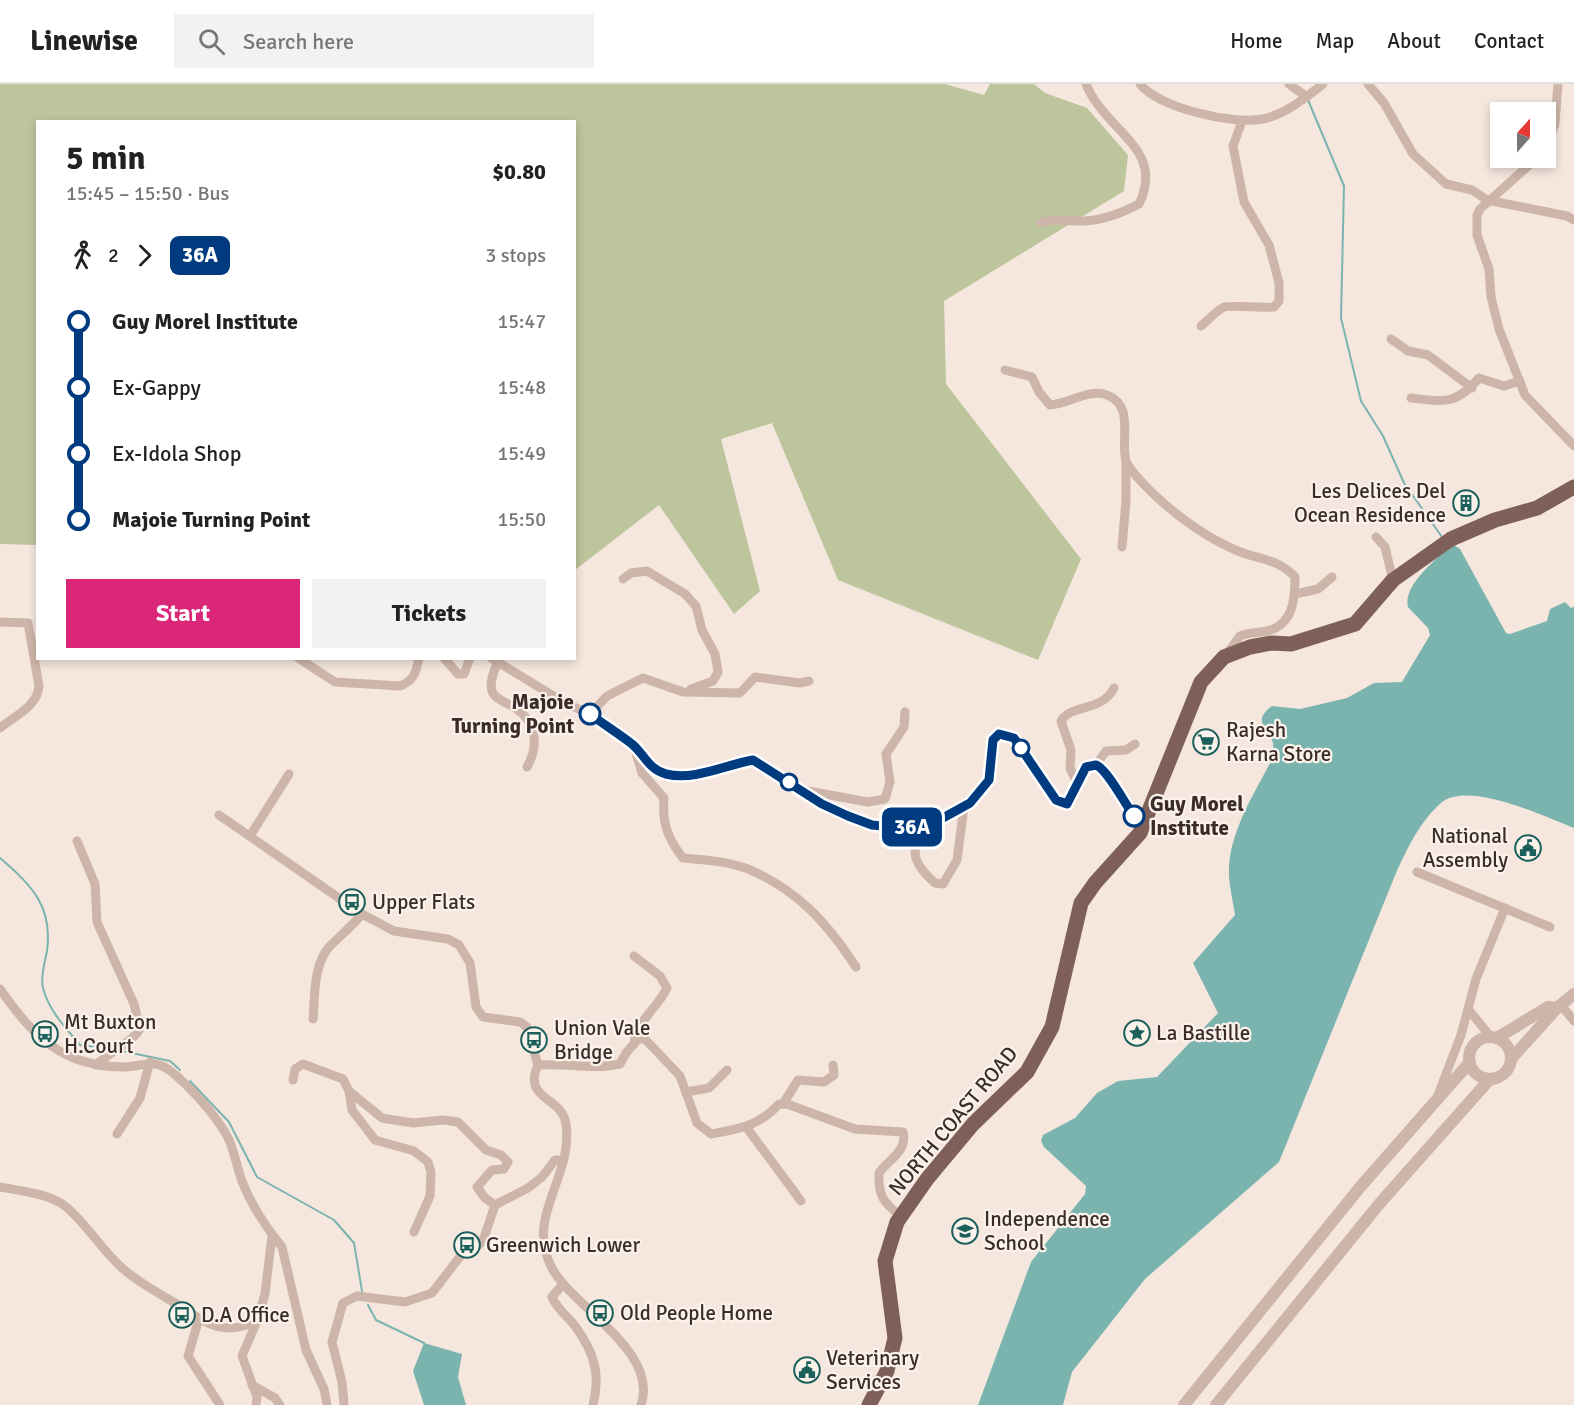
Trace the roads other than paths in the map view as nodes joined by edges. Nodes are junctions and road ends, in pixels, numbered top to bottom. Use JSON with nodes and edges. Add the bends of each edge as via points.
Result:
{"nodes":[{"id":1,"x":1086,"y":84,"type":"edge"},
{"id":2,"x":1140,"y":84,"type":"edge"},
{"id":3,"x":1289,"y":84,"type":"edge"},
{"id":4,"x":1323,"y":84,"type":"edge"},
{"id":5,"x":1368,"y":84,"type":"edge"},
{"id":6,"x":1558,"y":84,"type":"edge"},
{"id":7,"x":1307,"y":97,"type":"junction"},
{"id":8,"x":1556,"y":111,"type":"edge"},
{"id":9,"x":1242,"y":121,"type":"junction"},
{"id":10,"x":1525,"y":168,"type":"edge"},
{"id":11,"x":1487,"y":200,"type":"junction"},
{"id":12,"x":1574,"y":220,"type":"edge"},
{"id":13,"x":1041,"y":223,"type":"dead end"},
{"id":14,"x":1201,"y":326,"type":"dead end"},
{"id":15,"x":1391,"y":339,"type":"dead end"},
{"id":16,"x":1005,"y":370,"type":"dead end"},
{"id":17,"x":1520,"y":381,"type":"junction"},
{"id":18,"x":1472,"y":388,"type":"junction"},
{"id":19,"x":1411,"y":399,"type":"dead end"},
{"id":20,"x":1574,"y":446,"type":"edge"},
{"id":21,"x":1126,"y":463,"type":"junction"},
{"id":22,"x":1574,"y":487,"type":"edge"},
{"id":23,"x":1376,"y":537,"type":"dead end"},
{"id":24,"x":1122,"y":547,"type":"dead end"},
{"id":25,"x":1332,"y":577,"type":"dead end"},
{"id":26,"x":623,"y":579,"type":"dead end"},
{"id":27,"x":1394,"y":580,"type":"junction"},
{"id":28,"x":1295,"y":594,"type":"junction"},
{"id":29,"x":36,"y":621,"type":"edge"},
{"id":30,"x":0,"y":622,"type":"edge"},
{"id":31,"x":28,"y":623,"type":"junction"},
{"id":32,"x":1224,"y":657,"type":"junction"},
{"id":33,"x":301,"y":660,"type":"edge"},
{"id":34,"x":419,"y":660,"type":"edge"},
{"id":35,"x":446,"y":660,"type":"edge"},
{"id":36,"x":469,"y":660,"type":"edge"},
{"id":37,"x":494,"y":661,"type":"edge"},
{"id":38,"x":809,"y":681,"type":"dead end"},
{"id":39,"x":1114,"y":688,"type":"dead end"},
{"id":40,"x":683,"y":692,"type":"junction"},
{"id":41,"x":904,"y":712,"type":"dead end"},
{"id":42,"x":590,"y":714,"type":"junction"},
{"id":43,"x":0,"y":728,"type":"edge"},
{"id":44,"x":1135,"y":744,"type":"dead end"},
{"id":45,"x":634,"y":745,"type":"junction"},
{"id":46,"x":1096,"y":765,"type":"junction"},
{"id":47,"x":527,"y":766,"type":"dead end"},
{"id":48,"x":289,"y":774,"type":"dead end"},
{"id":49,"x":1078,"y":785,"type":"junction"},
{"id":50,"x":802,"y":790,"type":"junction"},
{"id":51,"x":964,"y":807,"type":"junction"},
{"id":52,"x":219,"y":815,"type":"dead end"},
{"id":53,"x":938,"y":820,"type":"junction"},
{"id":54,"x":1140,"y":833,"type":"junction"},
{"id":55,"x":250,"y":836,"type":"junction"},
{"id":56,"x":77,"y":841,"type":"dead end"},
{"id":57,"x":1417,"y":872,"type":"dead end"},
{"id":58,"x":1505,"y":908,"type":"junction"},
{"id":59,"x":362,"y":914,"type":"junction"},
{"id":60,"x":1550,"y":927,"type":"dead end"},
{"id":61,"x":634,"y":956,"type":"dead end"},
{"id":62,"x":856,"y":968,"type":"dead end"},
{"id":63,"x":0,"y":989,"type":"edge"},
{"id":64,"x":1574,"y":994,"type":"edge"},
{"id":65,"x":1559,"y":1006,"type":"junction"},
{"id":66,"x":1468,"y":1009,"type":"junction"},
{"id":67,"x":313,"y":1019,"type":"dead end"},
{"id":68,"x":1574,"y":1021,"type":"edge"},
{"id":69,"x":1494,"y":1037,"type":"junction"},
{"id":70,"x":634,"y":1044,"type":"junction"},
{"id":71,"x":1511,"y":1059,"type":"junction"},
{"id":72,"x":150,"y":1062,"type":"junction"},
{"id":73,"x":1470,"y":1062,"type":"junction"},
{"id":74,"x":96,"y":1065,"type":"junction"},
{"id":75,"x":538,"y":1065,"type":"junction"},
{"id":76,"x":834,"y":1065,"type":"dead end"},
{"id":77,"x":727,"y":1070,"type":"dead end"},
{"id":78,"x":1490,"y":1079,"type":"junction"},
{"id":79,"x":293,"y":1080,"type":"dead end"},
{"id":80,"x":349,"y":1091,"type":"junction"},
{"id":81,"x":686,"y":1092,"type":"junction"},
{"id":82,"x":1435,"y":1102,"type":"junction"},
{"id":83,"x":783,"y":1104,"type":"junction"},
{"id":84,"x":747,"y":1128,"type":"junction"},
{"id":85,"x":117,"y":1134,"type":"dead end"},
{"id":86,"x":562,"y":1160,"type":"junction"},
{"id":87,"x":0,"y":1186,"type":"edge"},
{"id":88,"x":801,"y":1201,"type":"dead end"},
{"id":89,"x":495,"y":1205,"type":"junction"},
{"id":90,"x":901,"y":1216,"type":"junction"},
{"id":91,"x":414,"y":1232,"type":"dead end"},
{"id":92,"x":272,"y":1236,"type":"junction"},
{"id":93,"x":563,"y":1284,"type":"junction"},
{"id":94,"x":199,"y":1319,"type":"junction"},
{"id":95,"x":257,"y":1321,"type":"junction"},
{"id":96,"x":252,"y":1385,"type":"junction"},
{"id":97,"x":218,"y":1404,"type":"edge"},
{"id":98,"x":256,"y":1405,"type":"edge"},
{"id":99,"x":280,"y":1405,"type":"edge"},
{"id":100,"x":327,"y":1405,"type":"edge"},
{"id":101,"x":344,"y":1405,"type":"edge"},
{"id":102,"x":593,"y":1405,"type":"edge"},
{"id":103,"x":640,"y":1405,"type":"edge"},
{"id":104,"x":869,"y":1405,"type":"edge"},
{"id":105,"x":1184,"y":1405,"type":"edge"},
{"id":106,"x":1216,"y":1405,"type":"edge"}],
"edges":[{"from":1,"to":13,"type":"street","via":[[1094,103],[1143,156],[1147,169],[1144,192],[1139,204],[1102,219],[1052,218]]},
{"from":2,"to":9,"type":"street","via":[[1164,102]]},
{"from":3,"to":7,"type":"street"},
{"from":4,"to":7,"type":"street"},
{"from":5,"to":11,"type":"street","via":[[1425,166],[1446,184],[1472,190]]},
{"from":6,"to":8,"type":"street"},
{"from":7,"to":9,"type":"street","via":[[1274,115]]},
{"from":9,"to":14,"type":"street","via":[[1233,146],[1244,202],[1269,244],[1279,283],[1279,301],[1274,307],[1254,309],[1229,306]]},
{"from":10,"to":11,"type":"street"},
{"from":11,"to":12,"type":"street"},
{"from":11,"to":17,"type":"street","via":[[1477,215],[1477,235],[1499,329]]},
{"from":15,"to":18,"type":"street","via":[[1408,351],[1428,355]]},
{"from":16,"to":21,"type":"street","via":[[1032,377],[1050,405],[1063,405],[1087,394],[1106,394],[1120,404],[1126,419]]},
{"from":17,"to":18,"type":"street","via":[[1504,386],[1479,378]]},
{"from":17,"to":20,"type":"street","via":[[1525,395]]},
{"from":18,"to":19,"type":"street","via":[[1460,398],[1444,402]]},
{"from":21,"to":24,"type":"street"},
{"from":21,"to":28,"type":"street","via":[[1159,499],[1215,539],[1289,570],[1295,578]]},
{"from":22,"to":27,"type":"main road","name":"NORTH COAST ROAD","via":[[1537,508],[1495,520],[1446,542]]},
{"from":23,"to":27,"type":"street","via":[[1385,547]]},
{"from":25,"to":28,"type":"street","via":[[1318,590]]},
{"from":26,"to":40,"type":"street","via":[[637,571],[647,571],[696,606],[718,672],[713,681]]},
{"from":27,"to":32,"type":"main road","name":"NORTH COAST ROAD","via":[[1362,618],[1347,627],[1290,644],[1250,647]]},
{"from":28,"to":32,"type":"street","via":[[1286,621],[1279,627],[1240,636]]},
{"from":29,"to":31,"type":"street"},
{"from":30,"to":31,"type":"street"},
{"from":31,"to":43,"type":"street","via":[[39,693],[26,709]]},
{"from":32,"to":54,"type":"main road","name":"NORTH COAST ROAD","via":[[1194,693]]},
{"from":33,"to":34,"type":"street","via":[[335,682],[400,686],[416,674]]},
{"from":35,"to":36,"type":"street","via":[[458,674],[464,674]]},
{"from":37,"to":42,"type":"street"},
{"from":37,"to":47,"type":"street","via":[[492,691],[523,713],[535,738],[533,756]]},
{"from":38,"to":40,"type":"street","via":[[755,677],[740,693]]},
{"from":39,"to":49,"type":"street","via":[[1110,696],[1095,706],[1067,713],[1061,721],[1071,750],[1070,768]]},
{"from":40,"to":42,"type":"street","via":[[643,678],[607,696]]},
{"from":41,"to":50,"type":"street","via":[[904,727],[886,754],[890,782],[885,799],[868,802]]},
{"from":42,"to":45,"type":"street"},
{"from":44,"to":46,"type":"street","via":[[1126,750],[1106,751]]},
{"from":45,"to":50,"type":"street","via":[[652,768],[666,774],[717,770],[753,760]]},
{"from":45,"to":62,"type":"street","via":[[642,773],[664,798],[662,818],[684,858],[715,860],[747,869],[780,886],[819,915]]},
{"from":46,"to":49,"type":"street","via":[[1086,767]]},
{"from":46,"to":54,"type":"street","via":[[1107,772]]},
{"from":48,"to":55,"type":"street"},
{"from":49,"to":51,"type":"street","via":[[1067,804],[1056,800],[1014,738],[999,734],[993,740],[989,780]]},
{"from":50,"to":53,"type":"street","via":[[822,804],[872,825],[904,828]]},
{"from":51,"to":53,"type":"street"},
{"from":51,"to":53,"type":"street","via":[[957,860],[944,884],[935,883],[915,859],[920,837]]},
{"from":52,"to":55,"type":"street"},
{"from":54,"to":90,"type":"main road","name":"NORTH COAST ROAD","via":[[1081,903],[1052,1026],[1027,1072],[973,1124]]},
{"from":55,"to":59,"type":"street"},
{"from":56,"to":74,"type":"street","via":[[95,884],[98,922],[134,1004],[140,1028],[135,1037]]},
{"from":57,"to":58,"type":"street"},
{"from":58,"to":60,"type":"street"},
{"from":58,"to":66,"type":"street"},
{"from":59,"to":67,"type":"street","via":[[328,949],[317,972]]},
{"from":59,"to":75,"type":"street","via":[[394,931],[448,939],[459,945],[470,963],[476,1007],[483,1017],[520,1022],[527,1027]]},
{"from":61,"to":70,"type":"street","via":[[660,976],[667,988],[636,1030]]},
{"from":63,"to":74,"type":"street","via":[[50,1048]]},
{"from":64,"to":65,"type":"street"},
{"from":65,"to":68,"type":"street"},
{"from":65,"to":69,"type":"street","via":[[1548,1007]]},
{"from":65,"to":71,"type":"street"},
{"from":66,"to":69,"type":"street"},
{"from":66,"to":82,"type":"street"},
{"from":69,"to":71,"type":"street","via":[[1506,1044]]},
{"from":69,"to":73,"type":"street","via":[[1480,1039],[1472,1047]]},
{"from":70,"to":75,"type":"street","via":[[620,1064]]},
{"from":70,"to":81,"type":"street","via":[[638,1039],[651,1043],[680,1076]]},
{"from":71,"to":78,"type":"street","via":[[1505,1073]]},
{"from":72,"to":74,"type":"street","via":[[127,1067]]},
{"from":72,"to":85,"type":"street","via":[[141,1098]]},
{"from":72,"to":92,"type":"street","via":[[171,1072],[227,1134],[243,1184]]},
{"from":73,"to":78,"type":"street","via":[[1479,1076]]},
{"from":73,"to":82,"type":"street"},
{"from":75,"to":86,"type":"street","via":[[533,1076],[538,1093],[556,1106],[566,1124]]},
{"from":76,"to":83,"type":"street","via":[[834,1075],[824,1082],[798,1080]]},
{"from":77,"to":81,"type":"street","via":[[710,1088]]},
{"from":78,"to":106,"type":"street","via":[[1380,1203]]},
{"from":79,"to":80,"type":"street","via":[[295,1069],[303,1064],[343,1079]]},
{"from":80,"to":89,"type":"street","via":[[382,1118],[413,1123],[458,1122],[486,1150],[501,1155],[508,1162],[504,1169],[492,1170],[477,1187]]},
{"from":80,"to":91,"type":"street","via":[[352,1110],[375,1140],[414,1151],[428,1162],[430,1196]]},
{"from":81,"to":84,"type":"street","via":[[697,1124],[703,1130],[711,1134]]},
{"from":82,"to":105,"type":"street","via":[[1361,1186]]},
{"from":83,"to":84,"type":"street"},
{"from":83,"to":90,"type":"street","via":[[855,1129],[903,1132],[901,1150],[879,1173],[878,1192]]},
{"from":84,"to":88,"type":"street"},
{"from":86,"to":89,"type":"street","via":[[555,1160],[528,1188]]},
{"from":86,"to":93,"type":"street","via":[[557,1186],[541,1227],[544,1252]]},
{"from":87,"to":94,"type":"street","via":[[40,1195],[64,1206],[121,1267]]},
{"from":89,"to":101,"type":"street","via":[[479,1245],[462,1254],[432,1293],[405,1302],[357,1296],[343,1303],[332,1342]]},
{"from":90,"to":104,"type":"main road","name":"NORTH COAST ROAD","via":[[885,1261],[895,1338],[887,1371]]},
{"from":92,"to":95,"type":"street","via":[[265,1294]]},
{"from":92,"to":100,"type":"street","via":[[282,1247],[306,1350]]},
{"from":93,"to":102,"type":"street","via":[[552,1297],[576,1327],[597,1364]]},
{"from":93,"to":103,"type":"street","via":[[602,1320],[639,1368],[645,1380]]},
{"from":94,"to":95,"type":"street","via":[[220,1328],[244,1327]]},
{"from":94,"to":97,"type":"street","via":[[188,1356]]},
{"from":95,"to":96,"type":"street","via":[[242,1356]]},
{"from":96,"to":98,"type":"street"},
{"from":96,"to":99,"type":"street"}]}
